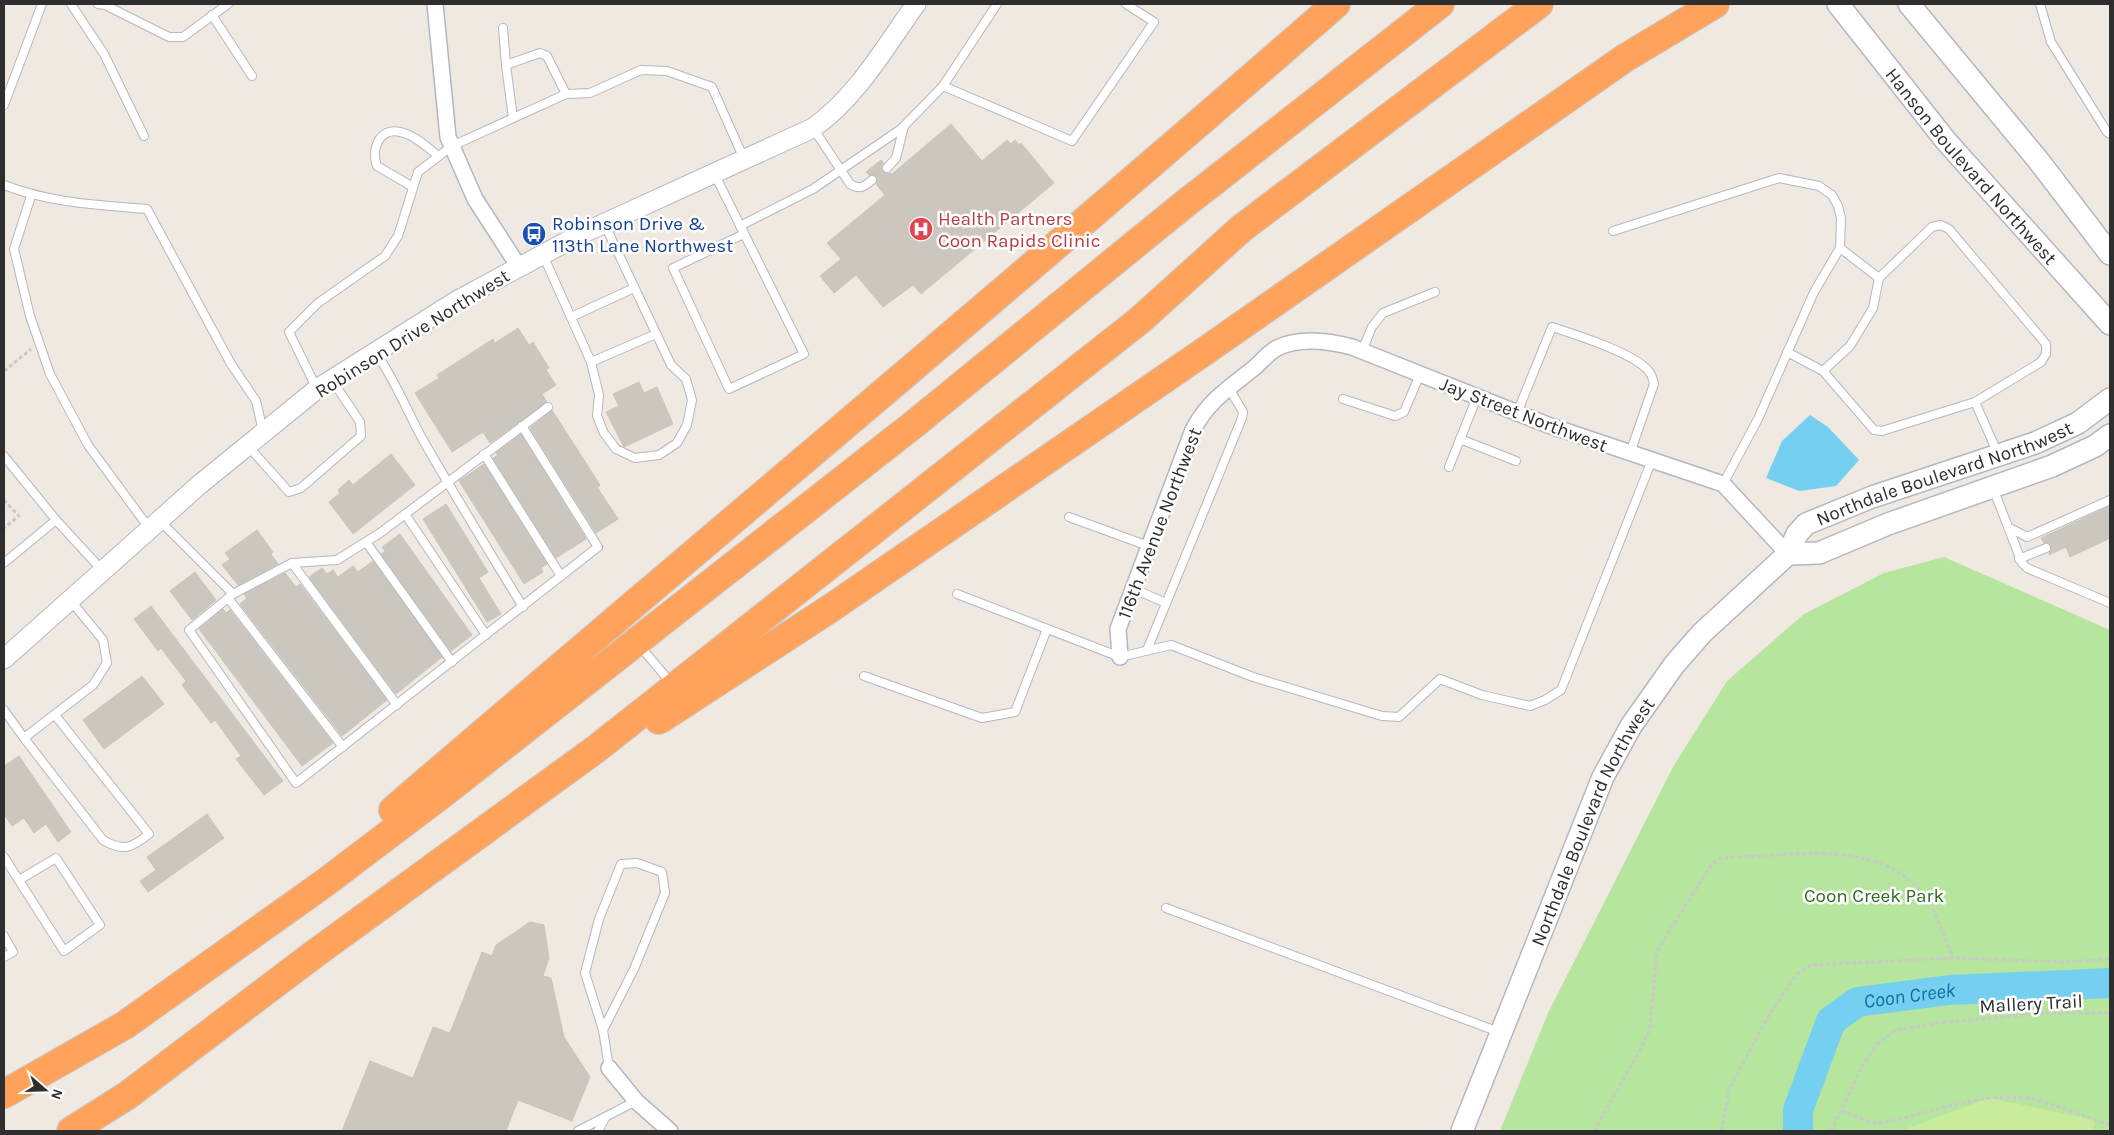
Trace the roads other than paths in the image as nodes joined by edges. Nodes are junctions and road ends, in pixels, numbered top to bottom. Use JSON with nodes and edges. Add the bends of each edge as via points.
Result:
{"nodes":[{"id":1,"x":42,"y":4,"type":"edge"},
{"id":2,"x":72,"y":4,"type":"edge"},
{"id":3,"x":98,"y":4,"type":"edge"},
{"id":4,"x":228,"y":4,"type":"edge"},
{"id":5,"x":435,"y":4,"type":"edge"},
{"id":6,"x":916,"y":4,"type":"edge"},
{"id":7,"x":997,"y":4,"type":"edge"},
{"id":8,"x":1126,"y":4,"type":"edge"},
{"id":9,"x":1336,"y":4,"type":"edge"},
{"id":10,"x":1440,"y":4,"type":"edge"},
{"id":11,"x":1539,"y":4,"type":"edge"},
{"id":12,"x":1675,"y":4,"type":"edge"},
{"id":13,"x":1716,"y":4,"type":"edge"},
{"id":14,"x":1838,"y":4,"type":"edge"},
{"id":15,"x":1909,"y":4,"type":"edge"},
{"id":16,"x":2040,"y":4,"type":"edge"},
{"id":17,"x":212,"y":15,"type":"junction"},
{"id":18,"x":503,"y":28,"type":"dead end"},
{"id":19,"x":1625,"y":58,"type":"junction"},
{"id":20,"x":506,"y":66,"type":"junction"},
{"id":21,"x":252,"y":76,"type":"dead end"},
{"id":22,"x":943,"y":86,"type":"junction"},
{"id":23,"x":566,"y":94,"type":"junction"},
{"id":24,"x":4,"y":105,"type":"edge"},
{"id":25,"x":513,"y":118,"type":"junction"},
{"id":26,"x":904,"y":126,"type":"junction"},
{"id":27,"x":813,"y":128,"type":"junction"},
{"id":28,"x":2110,"y":134,"type":"edge"},
{"id":29,"x":144,"y":136,"type":"dead end"},
{"id":30,"x":452,"y":146,"type":"junction"},
{"id":31,"x":437,"y":156,"type":"junction"},
{"id":32,"x":744,"y":159,"type":"junction"},
{"id":33,"x":887,"y":168,"type":"dead end"},
{"id":34,"x":841,"y":170,"type":"junction"},
{"id":35,"x":714,"y":173,"type":"junction"},
{"id":36,"x":872,"y":180,"type":"dead end"},
{"id":37,"x":4,"y":185,"type":"edge"},
{"id":38,"x":413,"y":187,"type":"junction"},
{"id":39,"x":32,"y":196,"type":"junction"},
{"id":40,"x":604,"y":223,"type":"junction"},
{"id":41,"x":740,"y":226,"type":"junction"},
{"id":42,"x":1613,"y":231,"type":"dead end"},
{"id":43,"x":744,"y":234,"type":"junction"},
{"id":44,"x":1840,"y":248,"type":"junction"},
{"id":45,"x":543,"y":254,"type":"junction"},
{"id":46,"x":2110,"y":254,"type":"edge"},
{"id":47,"x":519,"y":267,"type":"junction"},
{"id":48,"x":1880,"y":278,"type":"junction"},
{"id":49,"x":634,"y":288,"type":"junction"},
{"id":50,"x":1436,"y":292,"type":"dead end"},
{"id":51,"x":571,"y":317,"type":"junction"},
{"id":52,"x":2110,"y":324,"type":"edge"},
{"id":53,"x":656,"y":334,"type":"junction"},
{"id":54,"x":1362,"y":351,"type":"junction"},
{"id":55,"x":375,"y":352,"type":"junction"},
{"id":56,"x":1787,"y":352,"type":"junction"},
{"id":57,"x":591,"y":362,"type":"junction"},
{"id":58,"x":1823,"y":371,"type":"junction"},
{"id":59,"x":1420,"y":374,"type":"junction"},
{"id":60,"x":1242,"y":377,"type":"joint"},
{"id":61,"x":324,"y":385,"type":"junction"},
{"id":62,"x":1229,"y":388,"type":"junction"},
{"id":63,"x":1477,"y":397,"type":"junction"},
{"id":64,"x":1343,"y":399,"type":"dead end"},
{"id":65,"x":2110,"y":399,"type":"edge"},
{"id":66,"x":1975,"y":402,"type":"junction"},
{"id":67,"x":548,"y":407,"type":"dead end"},
{"id":68,"x":1517,"y":413,"type":"junction"},
{"id":69,"x":522,"y":426,"type":"junction"},
{"id":70,"x":264,"y":433,"type":"junction"},
{"id":71,"x":2110,"y":435,"type":"edge"},
{"id":72,"x":1460,"y":439,"type":"junction"},
{"id":73,"x":248,"y":446,"type":"junction"},
{"id":74,"x":1630,"y":453,"type":"junction"},
{"id":75,"x":484,"y":454,"type":"junction"},
{"id":76,"x":4,"y":456,"type":"edge"},
{"id":77,"x":1998,"y":456,"type":"junction"},
{"id":78,"x":1652,"y":460,"type":"junction"},
{"id":79,"x":1516,"y":461,"type":"dead end"},
{"id":80,"x":1449,"y":467,"type":"dead end"},
{"id":81,"x":447,"y":481,"type":"junction"},
{"id":82,"x":1723,"y":484,"type":"junction"},
{"id":83,"x":1993,"y":487,"type":"junction"},
{"id":84,"x":2110,"y":500,"type":"edge"},
{"id":85,"x":405,"y":514,"type":"junction"},
{"id":86,"x":1069,"y":517,"type":"dead end"},
{"id":87,"x":56,"y":520,"type":"junction"},
{"id":88,"x":155,"y":525,"type":"junction"},
{"id":89,"x":2008,"y":527,"type":"junction"},
{"id":90,"x":2027,"y":537,"type":"junction"},
{"id":91,"x":366,"y":542,"type":"junction"},
{"id":92,"x":1151,"y":547,"type":"junction"},
{"id":93,"x":2046,"y":548,"type":"dead end"},
{"id":94,"x":2033,"y":553,"type":"junction"},
{"id":95,"x":1788,"y":554,"type":"junction"},
{"id":96,"x":2020,"y":559,"type":"junction"},
{"id":97,"x":4,"y":563,"type":"edge"},
{"id":98,"x":292,"y":563,"type":"junction"},
{"id":99,"x":104,"y":572,"type":"junction"},
{"id":100,"x":561,"y":576,"type":"junction"},
{"id":101,"x":1134,"y":589,"type":"junction"},
{"id":102,"x":957,"y":594,"type":"dead end"},
{"id":103,"x":230,"y":596,"type":"junction"},
{"id":104,"x":70,"y":601,"type":"junction"},
{"id":105,"x":1166,"y":603,"type":"junction"},
{"id":106,"x":2110,"y":603,"type":"edge"},
{"id":107,"x":523,"y":607,"type":"junction"},
{"id":108,"x":1047,"y":628,"type":"junction"},
{"id":109,"x":486,"y":635,"type":"junction"},
{"id":110,"x":637,"y":641,"type":"junction"},
{"id":111,"x":1147,"y":650,"type":"junction"},
{"id":112,"x":1120,"y":657,"type":"junction"},
{"id":113,"x":4,"y":659,"type":"edge"},
{"id":114,"x":452,"y":662,"type":"junction"},
{"id":115,"x":864,"y":676,"type":"dead end"},
{"id":116,"x":674,"y":688,"type":"junction"},
{"id":117,"x":397,"y":705,"type":"junction"},
{"id":118,"x":4,"y":710,"type":"edge"},
{"id":119,"x":55,"y":715,"type":"junction"},
{"id":120,"x":24,"y":738,"type":"junction"},
{"id":121,"x":343,"y":747,"type":"junction"},
{"id":122,"x":4,"y":857,"type":"edge"},
{"id":123,"x":446,"y":859,"type":"junction"},
{"id":124,"x":19,"y":880,"type":"junction"},
{"id":125,"x":1166,"y":908,"type":"dead end"},
{"id":126,"x":4,"y":936,"type":"edge"},
{"id":127,"x":4,"y":957,"type":"edge"},
{"id":128,"x":125,"y":1025,"type":"junction"},
{"id":129,"x":603,"y":1030,"type":"junction"},
{"id":130,"x":1501,"y":1033,"type":"junction"},
{"id":131,"x":609,"y":1068,"type":"joint"},
{"id":132,"x":4,"y":1094,"type":"edge"},
{"id":133,"x":636,"y":1101,"type":"junction"},
{"id":134,"x":606,"y":1116,"type":"junction"},
{"id":135,"x":71,"y":1131,"type":"edge"},
{"id":136,"x":578,"y":1131,"type":"edge"},
{"id":137,"x":598,"y":1131,"type":"edge"},
{"id":138,"x":670,"y":1131,"type":"edge"},
{"id":139,"x":1462,"y":1131,"type":"edge"}],
"edges":[{"from":1,"to":24,"type":"lane"},
{"from":2,"to":29,"type":"lane","via":[[104,54]]},
{"from":3,"to":17,"type":"lane","via":[[169,37],[183,36]]},
{"from":4,"to":17,"type":"lane"},
{"from":5,"to":30,"type":"street","via":[[448,137]]},
{"from":6,"to":27,"type":"street","name":"Robinson Drive Northwest","via":[[856,88]]},
{"from":7,"to":22,"type":"lane"},
{"from":8,"to":22,"type":"lane","via":[[1154,22],[1072,140]]},
{"from":9,"to":128,"type":"highway","via":[[380,822]]},
{"from":10,"to":110,"type":"highway"},
{"from":11,"to":116,"type":"highway","via":[[1242,228],[1140,320]]},
{"from":12,"to":19,"type":"highway","via":[[1668,17]]},
{"from":13,"to":19,"type":"highway"},
{"from":14,"to":52,"type":"main road","name":"Hanson Boulevard Northwest","via":[[1946,141]]},
{"from":15,"to":46,"type":"main road","via":[[2038,160]]},
{"from":16,"to":28,"type":"lane","via":[[2051,42]]},
{"from":17,"to":21,"type":"lane"},
{"from":18,"to":20,"type":"lane"},
{"from":19,"to":123,"type":"highway","via":[[831,608]]},
{"from":20,"to":23,"type":"lane","via":[[540,53],[547,56]]},
{"from":20,"to":25,"type":"lane"},
{"from":22,"to":26,"type":"lane"},
{"from":23,"to":25,"type":"lane"},
{"from":23,"to":32,"type":"lane","via":[[590,92],[641,70],[668,71],[712,88]]},
{"from":25,"to":30,"type":"lane"},
{"from":26,"to":33,"type":"lane","via":[[896,158]]},
{"from":26,"to":34,"type":"lane"},
{"from":27,"to":32,"type":"street","name":"Robinson Drive Northwest"},
{"from":27,"to":34,"type":"lane"},
{"from":30,"to":31,"type":"lane"},
{"from":30,"to":47,"type":"street","via":[[474,199]]},
{"from":31,"to":38,"type":"lane","via":[[418,172]]},
{"from":31,"to":38,"type":"lane","via":[[417,139],[402,132],[387,133],[376,142],[373,155],[377,166]]},
{"from":32,"to":35,"type":"street","name":"Robinson Drive Northwest"},
{"from":34,"to":36,"type":"lane","via":[[850,184],[857,188]]},
{"from":34,"to":41,"type":"lane","via":[[813,189]]},
{"from":35,"to":40,"type":"street","name":"Robinson Drive Northwest"},
{"from":35,"to":41,"type":"lane"},
{"from":37,"to":39,"type":"lane"},
{"from":38,"to":61,"type":"lane","via":[[398,236],[385,256],[318,303],[289,332]]},
{"from":39,"to":70,"type":"lane","via":[[88,205],[147,209],[231,364],[256,401]]},
{"from":39,"to":88,"type":"lane","via":[[14,249],[50,374],[88,445]]},
{"from":40,"to":45,"type":"street","name":"Robinson Drive Northwest"},
{"from":40,"to":49,"type":"lane"},
{"from":41,"to":43,"type":"lane"},
{"from":42,"to":44,"type":"lane","via":[[1778,178],[1818,186],[1832,195],[1841,218]]},
{"from":43,"to":43,"type":"lane","via":[[804,354],[729,389],[673,268]]},
{"from":44,"to":48,"type":"lane"},
{"from":44,"to":56,"type":"lane","via":[[1814,292]]},
{"from":45,"to":47,"type":"street","name":"Robinson Drive Northwest"},
{"from":45,"to":51,"type":"lane"},
{"from":47,"to":55,"type":"street","name":"Robinson Drive Northwest","via":[[458,300]]},
{"from":48,"to":58,"type":"lane","via":[[1873,308],[1850,346]]},
{"from":48,"to":66,"type":"lane","via":[[1932,227],[1941,225],[1949,229],[2046,344],[2046,354],[2041,362]]},
{"from":49,"to":51,"type":"lane"},
{"from":49,"to":53,"type":"lane"},
{"from":50,"to":54,"type":"lane","via":[[1382,313]]},
{"from":51,"to":57,"type":"lane"},
{"from":53,"to":57,"type":"lane"},
{"from":53,"to":57,"type":"lane","via":[[671,364],[686,379],[692,400],[688,424],[677,443],[658,456],[635,458],[616,449],[604,433],[597,416],[599,395]]},
{"from":54,"to":59,"type":"street","name":"Jay Street Northwest"},
{"from":54,"to":60,"type":"street","name":"Jay Street Northwest","via":[[1326,340],[1285,346],[1277,348]]},
{"from":55,"to":61,"type":"street","name":"Robinson Drive Northwest"},
{"from":55,"to":81,"type":"lane"},
{"from":56,"to":58,"type":"lane"},
{"from":56,"to":82,"type":"lane","via":[[1758,419]]},
{"from":58,"to":66,"type":"lane","via":[[1874,430],[1882,431]]},
{"from":59,"to":63,"type":"street","name":"Jay Street Northwest"},
{"from":59,"to":64,"type":"lane","via":[[1404,412],[1395,416]]},
{"from":60,"to":62,"type":"street","name":"116th Avenue Northwest"},
{"from":61,"to":70,"type":"street","name":"Robinson Drive Northwest"},
{"from":61,"to":73,"type":"lane","via":[[360,422],[361,436],[301,488],[289,492]]},
{"from":62,"to":92,"type":"street","name":"116th Avenue Northwest","via":[[1202,412]]},
{"from":62,"to":105,"type":"lane","via":[[1243,412],[1242,418]]},
{"from":63,"to":68,"type":"street","name":"Jay Street Northwest"},
{"from":63,"to":72,"type":"lane"},
{"from":65,"to":77,"type":"main road","name":"Northdale Boulevard Northwest","via":[[2057,434]]},
{"from":66,"to":77,"type":"lane"},
{"from":67,"to":69,"type":"lane"},
{"from":68,"to":74,"type":"street","name":"Jay Street Northwest"},
{"from":68,"to":74,"type":"lane","via":[[1552,327],[1595,342],[1636,361],[1650,372],[1654,384]]},
{"from":69,"to":75,"type":"lane"},
{"from":69,"to":100,"type":"lane","via":[[598,547]]},
{"from":70,"to":73,"type":"street","name":"Robinson Drive Northwest"},
{"from":71,"to":83,"type":"main road","name":"Northdale Boulevard Northwest","via":[[2074,457]]},
{"from":72,"to":79,"type":"lane"},
{"from":72,"to":80,"type":"lane"},
{"from":73,"to":88,"type":"street","name":"Robinson Drive Northwest"},
{"from":74,"to":78,"type":"street","name":"Jay Street Northwest"},
{"from":75,"to":81,"type":"lane"},
{"from":75,"to":100,"type":"lane"},
{"from":76,"to":87,"type":"lane"},
{"from":77,"to":95,"type":"main road","name":"Northdale Boulevard Northwest","via":[[1836,510],[1806,524],[1797,534]]},
{"from":78,"to":82,"type":"street","name":"Jay Street Northwest"},
{"from":78,"to":111,"type":"lane","via":[[1561,690],[1530,706],[1482,695],[1440,678],[1399,717],[1382,716],[1253,677],[1171,645]]},
{"from":81,"to":85,"type":"lane"},
{"from":81,"to":107,"type":"lane"},
{"from":82,"to":95,"type":"street","name":"Jay Street Northwest"},
{"from":83,"to":89,"type":"lane"},
{"from":83,"to":95,"type":"main road","name":"Northdale Boulevard Northwest","via":[[1888,524],[1819,553]]},
{"from":84,"to":90,"type":"lane"},
{"from":85,"to":91,"type":"lane"},
{"from":85,"to":109,"type":"lane"},
{"from":86,"to":92,"type":"lane"},
{"from":87,"to":97,"type":"lane"},
{"from":87,"to":99,"type":"lane"},
{"from":88,"to":99,"type":"street","name":"Robinson Drive Northwest"},
{"from":88,"to":103,"type":"lane"},
{"from":89,"to":90,"type":"lane"},
{"from":89,"to":96,"type":"lane"},
{"from":90,"to":94,"type":"lane"},
{"from":91,"to":98,"type":"lane","via":[[337,560]]},
{"from":91,"to":114,"type":"lane"},
{"from":92,"to":101,"type":"street","name":"116th Avenue Northwest"},
{"from":93,"to":94,"type":"lane"},
{"from":94,"to":96,"type":"lane"},
{"from":95,"to":130,"type":"main road","name":"Northdale Boulevard Northwest","via":[[1702,633],[1674,665],[1631,726],[1603,777]]},
{"from":96,"to":106,"type":"lane","via":[[2028,568]]},
{"from":98,"to":103,"type":"lane"},
{"from":98,"to":117,"type":"lane"},
{"from":99,"to":104,"type":"street","name":"Robinson Drive Northwest"},
{"from":100,"to":107,"type":"lane"},
{"from":101,"to":105,"type":"lane"},
{"from":101,"to":112,"type":"street","name":"116th Avenue Northwest","via":[[1118,629]]},
{"from":102,"to":108,"type":"lane"},
{"from":103,"to":121,"type":"lane"},
{"from":103,"to":121,"type":"lane","via":[[189,630],[296,783]]},
{"from":104,"to":113,"type":"street","name":"Robinson Drive Northwest"},
{"from":104,"to":119,"type":"lane","via":[[103,640],[107,663],[93,685]]},
{"from":105,"to":111,"type":"lane"},
{"from":107,"to":109,"type":"lane"},
{"from":108,"to":112,"type":"lane"},
{"from":108,"to":115,"type":"lane","via":[[1014,712],[982,718]]},
{"from":109,"to":114,"type":"lane"},
{"from":110,"to":116,"type":"lane"},
{"from":110,"to":128,"type":"highway","via":[[334,876]]},
{"from":111,"to":112,"type":"lane"},
{"from":114,"to":117,"type":"lane"},
{"from":116,"to":123,"type":"highway"},
{"from":117,"to":121,"type":"lane"},
{"from":118,"to":120,"type":"lane"},
{"from":119,"to":120,"type":"lane"},
{"from":119,"to":120,"type":"lane","via":[[149,834],[129,847],[116,847],[103,840]]},
{"from":122,"to":124,"type":"lane"},
{"from":123,"to":135,"type":"highway","via":[[128,1095]]},
{"from":124,"to":124,"type":"lane","via":[[64,951],[100,925],[56,858]]},
{"from":125,"to":130,"type":"lane"},
{"from":126,"to":127,"type":"lane","via":[[13,952]]},
{"from":128,"to":132,"type":"highway"},
{"from":129,"to":129,"type":"lane","via":[[634,969],[665,892],[662,872],[638,863],[621,864],[599,919],[585,973]]},
{"from":129,"to":131,"type":"lane"},
{"from":130,"to":139,"type":"main road","name":"Northdale Boulevard Northwest"},
{"from":131,"to":133,"type":"street"},
{"from":133,"to":134,"type":"lane"},
{"from":133,"to":138,"type":"street"},
{"from":134,"to":136,"type":"lane"},
{"from":134,"to":137,"type":"lane"}]}
